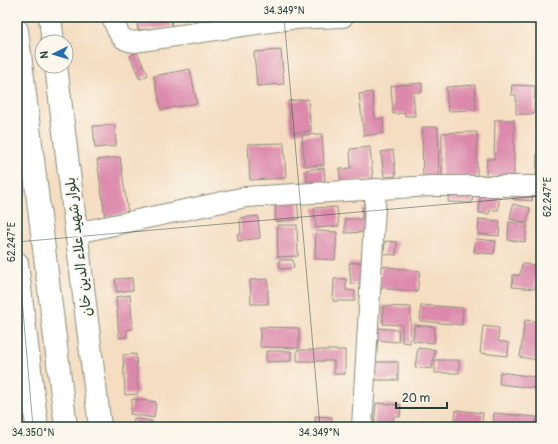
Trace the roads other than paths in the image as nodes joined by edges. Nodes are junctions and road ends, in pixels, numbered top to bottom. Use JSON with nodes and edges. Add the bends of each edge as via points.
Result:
{"nodes":[{"id":1,"x":50,"y":17,"type":"edge"},
{"id":2,"x":112,"y":17,"type":"edge"},
{"id":3,"x":343,"y":17,"type":"edge"},
{"id":4,"x":17,"y":30,"type":"edge"},
{"id":5,"x":52,"y":34,"type":"edge"},
{"id":6,"x":57,"y":74,"type":"edge"},
{"id":7,"x":541,"y":186,"type":"edge"},
{"id":8,"x":376,"y":189,"type":"junction"},
{"id":9,"x":76,"y":233,"type":"junction"},
{"id":10,"x":17,"y":263,"type":"edge"},
{"id":11,"x":37,"y":427,"type":"edge"},
{"id":12,"x":66,"y":427,"type":"edge"},
{"id":13,"x":100,"y":427,"type":"edge"},
{"id":14,"x":362,"y":427,"type":"edge"}],
"edges":[{"from":1,"to":5,"type":"main road"},
{"from":2,"to":3,"type":"street","via":[[119,33],[127,42],[290,19]]},
{"from":4,"to":12,"type":"main road"},
{"from":6,"to":9,"type":"main road","name":"بلوار شهید علاء الدین خان"},
{"from":7,"to":8,"type":"street"},
{"from":8,"to":9,"type":"street","via":[[246,197]]},
{"from":8,"to":14,"type":"street"},
{"from":9,"to":13,"type":"main road","name":"بلوار شهید علاء الدین خان"},
{"from":10,"to":11,"type":"main road"}]}
